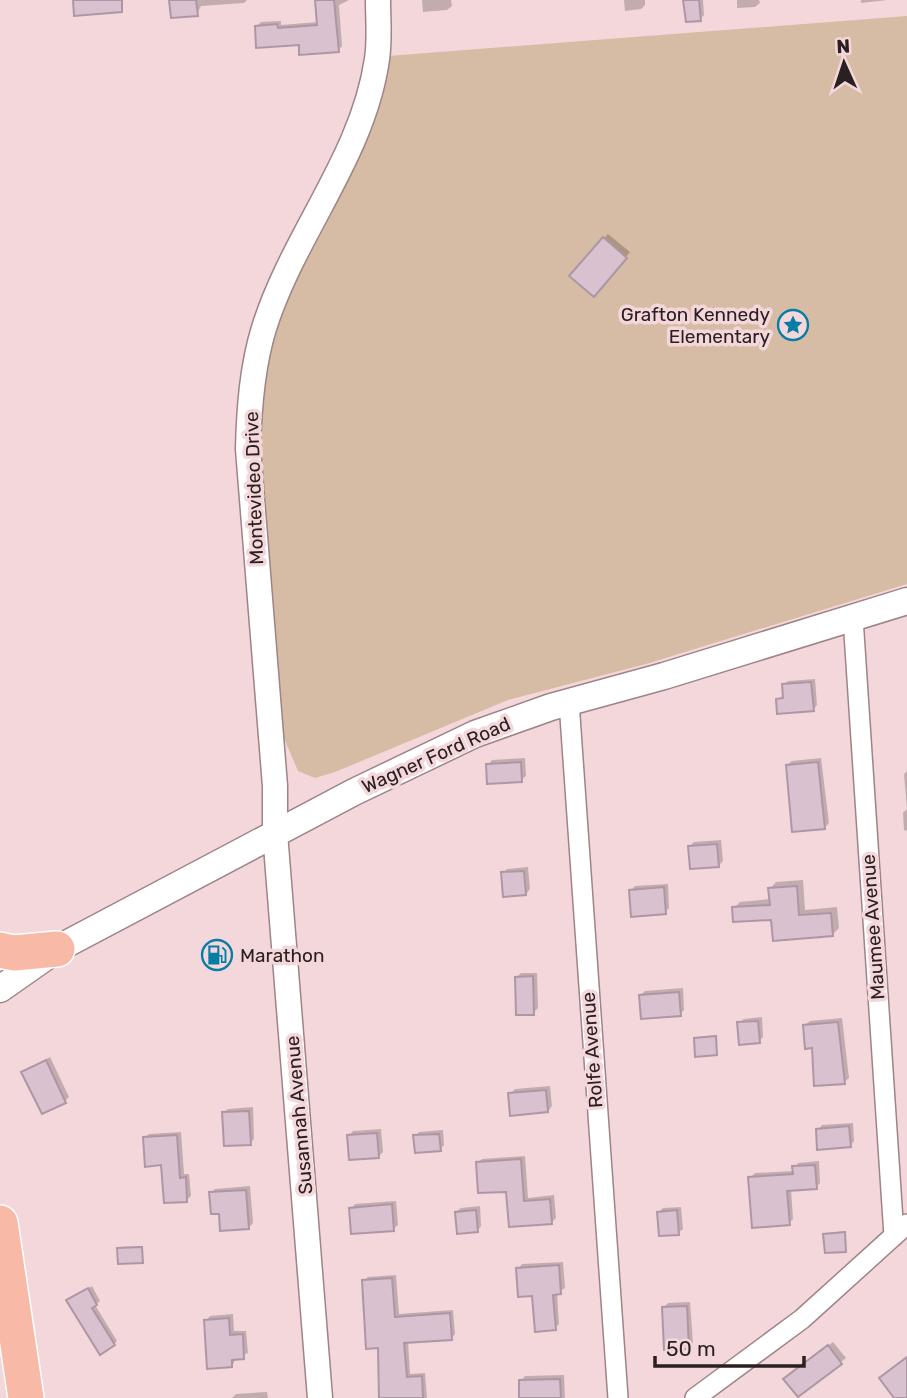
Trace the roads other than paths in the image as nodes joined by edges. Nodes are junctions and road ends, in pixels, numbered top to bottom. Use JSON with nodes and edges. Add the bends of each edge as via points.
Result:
{"nodes":[{"id":1,"x":378,"y":0,"type":"edge"},
{"id":2,"x":907,"y":601,"type":"edge"},
{"id":3,"x":853,"y":618,"type":"junction"},
{"id":4,"x":569,"y":702,"type":"junction"},
{"id":5,"x":275,"y":832,"type":"junction"},
{"id":6,"x":57,"y":949,"type":"junction"},
{"id":7,"x":0,"y":950,"type":"edge"},
{"id":8,"x":0,"y":989,"type":"edge"},
{"id":9,"x":0,"y":1223,"type":"edge"},
{"id":10,"x":901,"y":1230,"type":"edge"},
{"id":11,"x":26,"y":1398,"type":"edge"},
{"id":12,"x":320,"y":1398,"type":"edge"},
{"id":13,"x":618,"y":1398,"type":"edge"},
{"id":14,"x":695,"y":1398,"type":"edge"}],
"edges":[{"from":1,"to":5,"type":"street","name":"Montevideo Drive","via":[[377,58],[367,101],[346,156],[268,317],[250,401],[248,449]]},
{"from":2,"to":3,"type":"main road","name":"Wagner Ford Road"},
{"from":3,"to":4,"type":"main road","name":"Wagner Ford Road"},
{"from":3,"to":10,"type":"street","name":"Maumee Avenue"},
{"from":4,"to":5,"type":"main road","name":"Wagner Ford Road","via":[[475,734]]},
{"from":4,"to":13,"type":"street","name":"Rolfe Avenue"},
{"from":5,"to":6,"type":"main road","name":"Wagner Ford Road"},
{"from":5,"to":12,"type":"street","name":"Susannah Avenue"},
{"from":6,"to":7,"type":"highway"},
{"from":6,"to":8,"type":"main road","name":"Wagner Ford Road"},
{"from":9,"to":11,"type":"highway"},
{"from":10,"to":14,"type":"street","via":[[802,1319]]}]}
